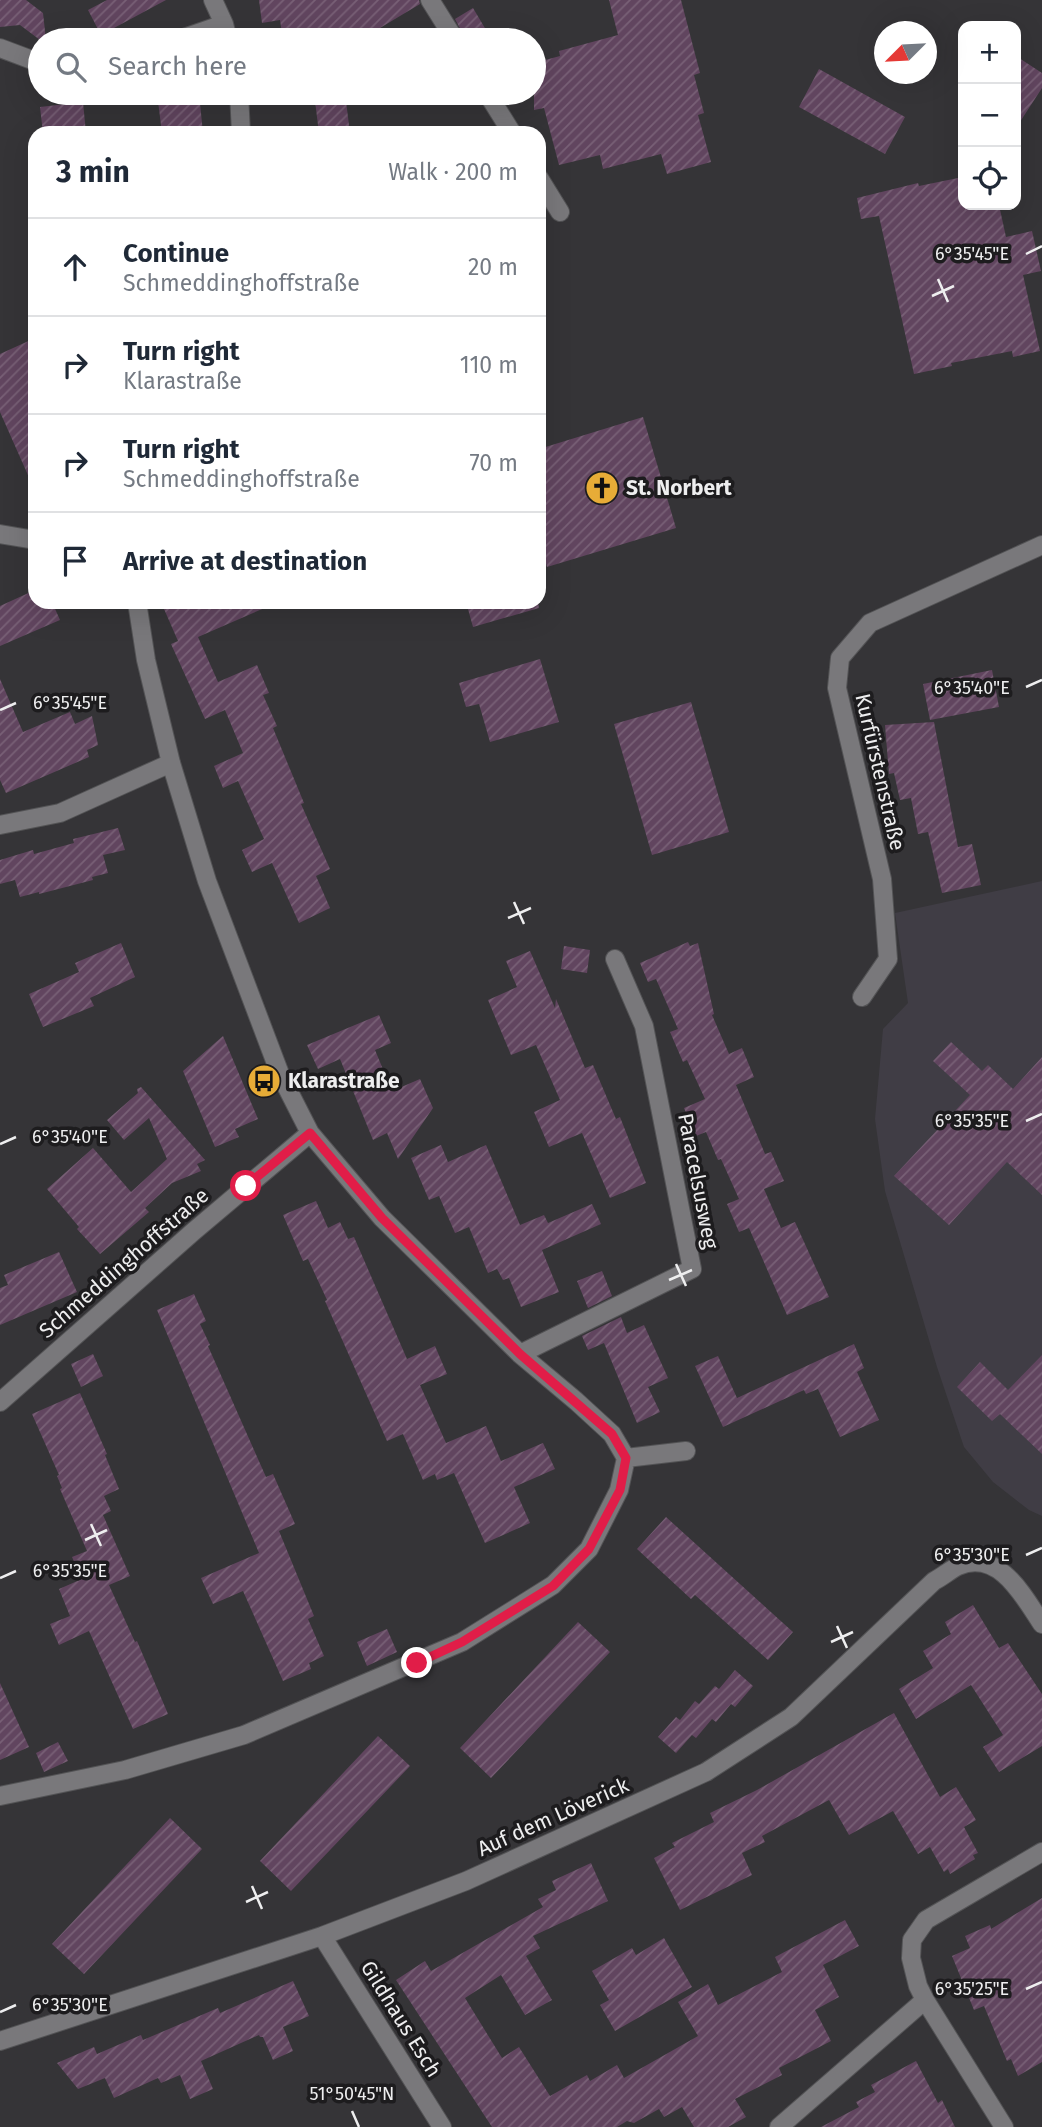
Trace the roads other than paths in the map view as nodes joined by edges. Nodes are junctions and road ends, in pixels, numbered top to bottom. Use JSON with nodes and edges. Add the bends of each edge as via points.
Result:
{"nodes":[{"id":1,"x":214,"y":0,"type":"edge"},
{"id":2,"x":430,"y":0,"type":"edge"},
{"id":3,"x":224,"y":28,"type":"edge"},
{"id":4,"x":448,"y":28,"type":"edge"},
{"id":5,"x":0,"y":48,"type":"edge"},
{"id":6,"x":28,"y":58,"type":"edge"},
{"id":7,"x":240,"y":105,"type":"edge"},
{"id":8,"x":494,"y":105,"type":"edge"},
{"id":9,"x":241,"y":126,"type":"edge"},
{"id":10,"x":508,"y":126,"type":"edge"},
{"id":11,"x":546,"y":189,"type":"edge"},
{"id":12,"x":560,"y":212,"type":"dead end"},
{"id":13,"x":0,"y":534,"type":"edge"},
{"id":14,"x":28,"y":539,"type":"edge"},
{"id":15,"x":1042,"y":545,"type":"edge"},
{"id":16,"x":138,"y":609,"type":"edge"},
{"id":17,"x":171,"y":762,"type":"junction"},
{"id":18,"x":0,"y":825,"type":"edge"},
{"id":19,"x":615,"y":959,"type":"dead end"},
{"id":20,"x":862,"y":996,"type":"dead end"},
{"id":21,"x":310,"y":1133,"type":"junction"},
{"id":22,"x":520,"y":1354,"type":"junction"},
{"id":23,"x":0,"y":1402,"type":"edge"},
{"id":24,"x":685,"y":1451,"type":"dead end"},
{"id":25,"x":626,"y":1458,"type":"junction"},
{"id":26,"x":1042,"y":1624,"type":"edge"},
{"id":27,"x":0,"y":1796,"type":"edge"},
{"id":28,"x":1042,"y":1852,"type":"edge"},
{"id":29,"x":322,"y":1936,"type":"junction"},
{"id":30,"x":925,"y":2000,"type":"junction"},
{"id":31,"x":0,"y":2041,"type":"edge"},
{"id":32,"x":442,"y":2127,"type":"edge"},
{"id":33,"x":779,"y":2127,"type":"edge"},
{"id":34,"x":1004,"y":2127,"type":"edge"}],
"edges":[{"from":1,"to":3,"type":"street"},
{"from":2,"to":4,"type":"street"},
{"from":5,"to":6,"type":"street"},
{"from":7,"to":9,"type":"street"},
{"from":8,"to":10,"type":"street"},
{"from":11,"to":12,"type":"street"},
{"from":13,"to":14,"type":"street"},
{"from":15,"to":20,"type":"street","name":"Kurfürstenstraße","via":[[870,623],[840,658],[837,688],[882,879],[888,959]]},
{"from":16,"to":17,"type":"street"},
{"from":17,"to":18,"type":"street","via":[[60,813]]},
{"from":17,"to":21,"type":"street","via":[[245,984],[280,1074]]},
{"from":19,"to":22,"type":"street","name":"Paracelsusweg","via":[[644,1027],[692,1269]]},
{"from":21,"to":22,"type":"street","via":[[382,1218]]},
{"from":21,"to":23,"type":"street","name":"Schmeddinghoffstraße"},
{"from":22,"to":25,"type":"street","via":[[612,1434]]},
{"from":24,"to":25,"type":"street"},
{"from":25,"to":27,"type":"street","via":[[620,1490],[589,1549],[553,1586],[462,1642],[244,1735],[125,1770]]},
{"from":26,"to":29,"type":"street","name":"Auf dem Löverick","via":[[1003,1572],[973,1562],[958,1566],[934,1581],[791,1717],[706,1772],[466,1881]]},
{"from":28,"to":30,"type":"street","via":[[926,1920],[912,1940],[911,1958]]},
{"from":29,"to":31,"type":"street","name":"Auf dem Löverick"},
{"from":29,"to":32,"type":"street","name":"Gildhaus Esch"},
{"from":30,"to":33,"type":"street"},
{"from":30,"to":34,"type":"street"}]}
